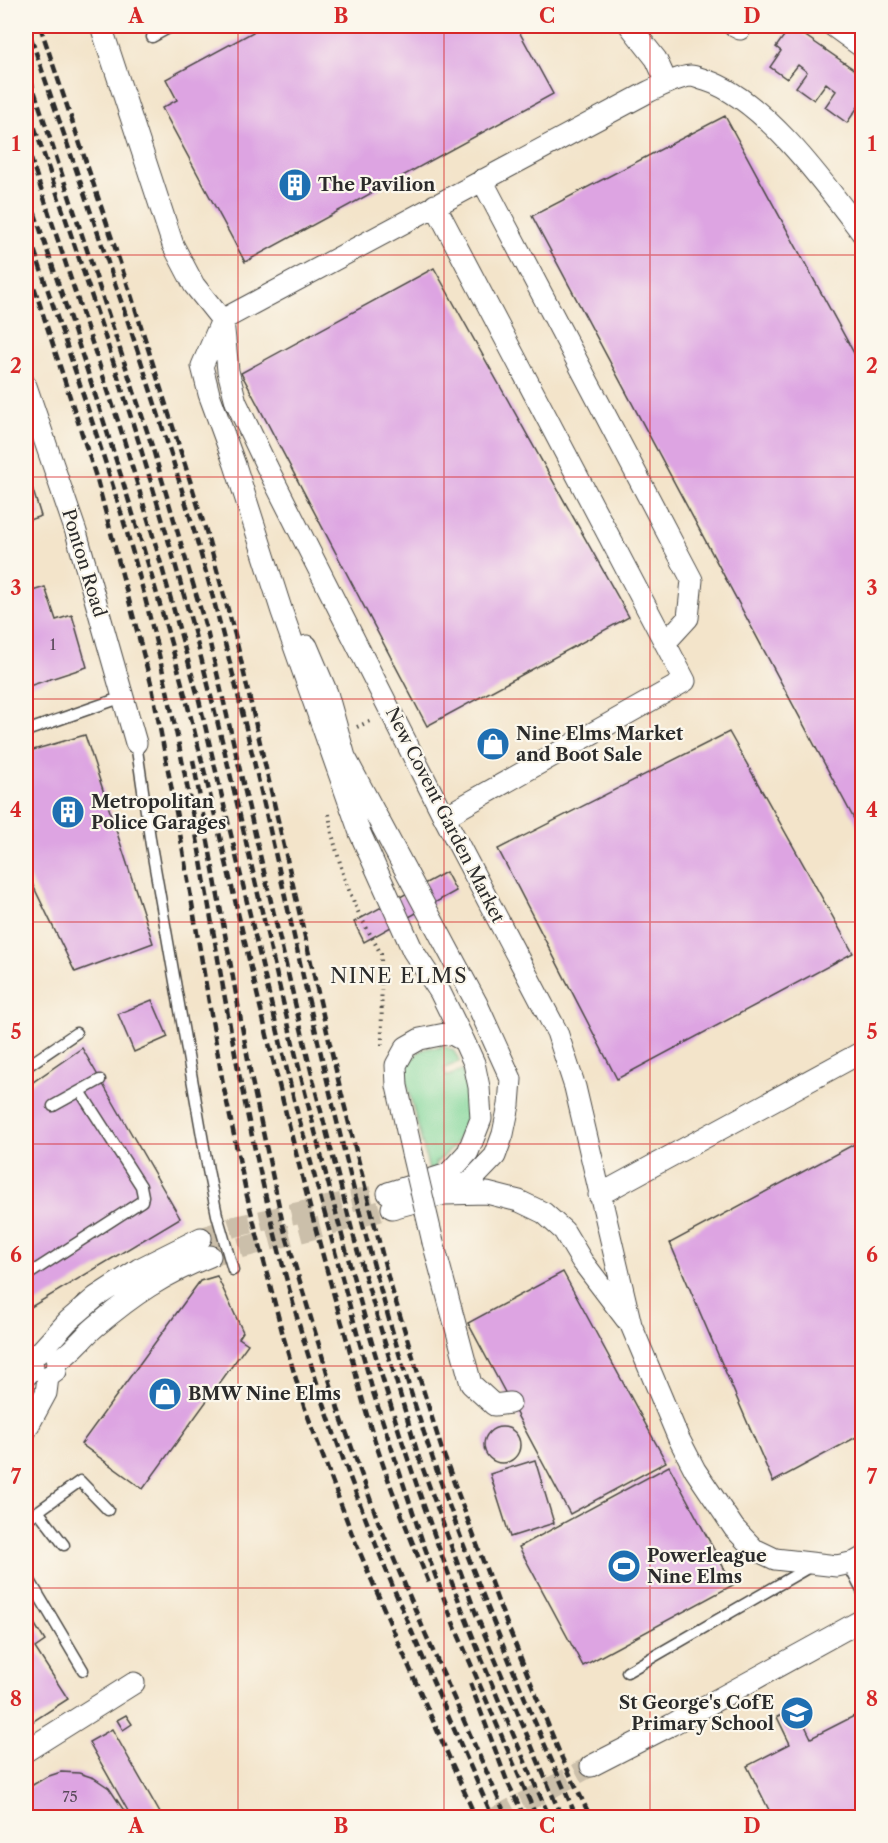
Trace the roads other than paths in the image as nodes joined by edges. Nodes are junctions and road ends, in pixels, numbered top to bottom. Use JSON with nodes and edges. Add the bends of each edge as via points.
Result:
{"nodes":[{"id":1,"x":101,"y":26,"type":"edge"},
{"id":2,"x":172,"y":26,"type":"edge"},
{"id":3,"x":630,"y":26,"type":"edge"},
{"id":4,"x":833,"y":26,"type":"edge"},
{"id":5,"x":152,"y":37,"type":"dead end"},
{"id":6,"x":862,"y":47,"type":"edge"},
{"id":7,"x":667,"y":83,"type":"junction"},
{"id":8,"x":482,"y":180,"type":"junction"},
{"id":9,"x":435,"y":205,"type":"junction"},
{"id":10,"x":862,"y":233,"type":"edge"},
{"id":11,"x":222,"y":320,"type":"junction"},
{"id":12,"x":26,"y":386,"type":"edge"},
{"id":13,"x":282,"y":612,"type":"junction"},
{"id":14,"x":665,"y":643,"type":"junction"},
{"id":15,"x":123,"y":698,"type":"junction"},
{"id":16,"x":26,"y":730,"type":"edge"},
{"id":17,"x":136,"y":742,"type":"joint"},
{"id":18,"x":444,"y":817,"type":"junction"},
{"id":19,"x":76,"y":1033,"type":"dead end"},
{"id":20,"x":464,"y":1041,"type":"junction"},
{"id":21,"x":862,"y":1052,"type":"edge"},
{"id":22,"x":26,"y":1067,"type":"edge"},
{"id":23,"x":100,"y":1080,"type":"dead end"},
{"id":24,"x":80,"y":1091,"type":"junction"},
{"id":25,"x":53,"y":1106,"type":"dead end"},
{"id":26,"x":444,"y":1194,"type":"junction"},
{"id":27,"x":599,"y":1195,"type":"junction"},
{"id":28,"x":205,"y":1247,"type":"tunnel mouth"},
{"id":29,"x":233,"y":1270,"type":"dead end"},
{"id":30,"x":26,"y":1276,"type":"edge"},
{"id":31,"x":631,"y":1325,"type":"junction"},
{"id":32,"x":36,"y":1362,"type":"edge"},
{"id":33,"x":510,"y":1403,"type":"dead end"},
{"id":34,"x":26,"y":1430,"type":"edge"},
{"id":35,"x":108,"y":1510,"type":"dead end"},
{"id":36,"x":38,"y":1511,"type":"junction"},
{"id":37,"x":26,"y":1520,"type":"edge"},
{"id":38,"x":64,"y":1545,"type":"dead end"},
{"id":39,"x":855,"y":1561,"type":"edge"},
{"id":40,"x":814,"y":1564,"type":"junction"},
{"id":41,"x":26,"y":1574,"type":"edge"},
{"id":42,"x":862,"y":1591,"type":"edge"},
{"id":43,"x":862,"y":1620,"type":"edge"},
{"id":44,"x":83,"y":1670,"type":"dead end"},
{"id":45,"x":627,"y":1672,"type":"dead end"},
{"id":46,"x":134,"y":1683,"type":"dead end"},
{"id":47,"x":26,"y":1751,"type":"edge"},
{"id":48,"x":591,"y":1766,"type":"tunnel mouth"}],
"edges":[{"from":1,"to":11,"type":"street","via":[[173,245],[194,285]]},
{"from":2,"to":5,"type":"lane"},
{"from":3,"to":7,"type":"street","via":[[656,59]]},
{"from":4,"to":6,"type":"street"},
{"from":7,"to":8,"type":"street"},
{"from":7,"to":10,"type":"street","via":[[692,76],[729,90],[799,153]]},
{"from":8,"to":9,"type":"street"},
{"from":8,"to":14,"type":"street","via":[[692,580],[688,618]]},
{"from":9,"to":11,"type":"street"},
{"from":9,"to":14,"type":"street"},
{"from":11,"to":13,"type":"street","via":[[202,366]]},
{"from":11,"to":18,"type":"street","name":"New Covent Garden Market","via":[[236,402]]},
{"from":12,"to":15,"type":"street","name":"Ponton Road","via":[[76,532]]},
{"from":13,"to":20,"type":"street","via":[[360,833],[413,951],[440,992]]},
{"from":13,"to":26,"type":"street","via":[[299,627],[327,693],[345,757],[477,1004],[511,1079],[503,1134],[495,1156],[470,1182]]},
{"from":14,"to":18,"type":"street","via":[[685,681]]},
{"from":15,"to":16,"type":"lane"},
{"from":15,"to":17,"type":"street","name":"Ponton Road"},
{"from":17,"to":29,"type":"lane","via":[[208,1170]]},
{"from":18,"to":27,"type":"street","name":"New Covent Garden Market","via":[[557,1032],[575,1087]]},
{"from":19,"to":22,"type":"lane"},
{"from":20,"to":26,"type":"street","name":"New Covent Garden Market","via":[[477,1075],[481,1119],[468,1152],[448,1174],[390,1200]]},
{"from":20,"to":33,"type":"street","bridge":true,"via":[[450,1033],[420,1039],[406,1047],[396,1065],[398,1086],[433,1242],[471,1384],[494,1405]]},
{"from":21,"to":27,"type":"street"},
{"from":23,"to":24,"type":"lane"},
{"from":24,"to":25,"type":"lane"},
{"from":24,"to":30,"type":"lane","via":[[141,1186],[142,1201]]},
{"from":26,"to":31,"type":"street","name":"New Covent Garden Market","via":[[487,1193],[519,1200],[544,1213],[564,1231]]},
{"from":27,"to":31,"type":"street","name":"New Covent Garden Market"},
{"from":28,"to":32,"type":"street","via":[[140,1269],[96,1297],[68,1321]]},
{"from":31,"to":40,"type":"street","name":"New Covent Garden Market","via":[[678,1437],[734,1528],[754,1549],[775,1559]]},
{"from":32,"to":34,"type":"street","via":[[46,1393]]},
{"from":35,"to":36,"type":"lane","via":[[80,1481]]},
{"from":36,"to":37,"type":"lane"},
{"from":36,"to":38,"type":"lane"},
{"from":39,"to":40,"type":"street","name":"New Covent Garden Market","via":[[837,1566]]},
{"from":39,"to":42,"type":"lane"},
{"from":40,"to":45,"type":"lane"},
{"from":41,"to":44,"type":"lane"},
{"from":43,"to":48,"type":"street"},
{"from":46,"to":47,"type":"street"}]}
